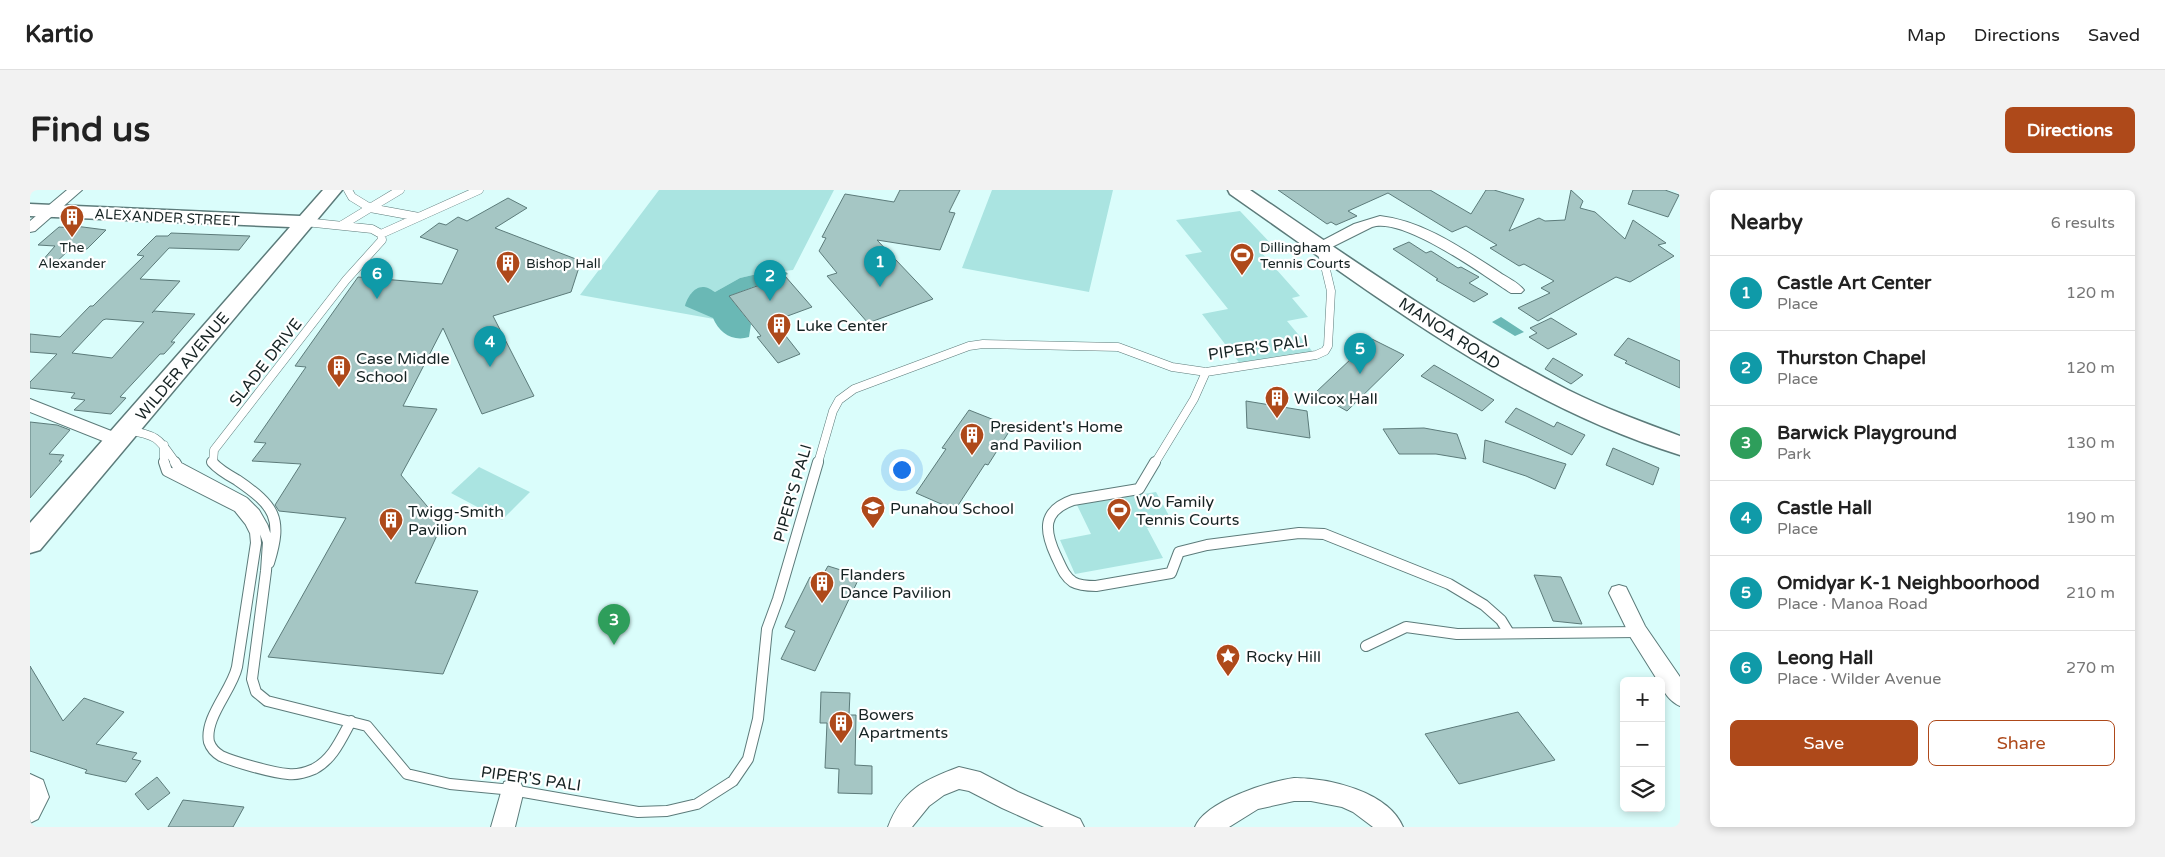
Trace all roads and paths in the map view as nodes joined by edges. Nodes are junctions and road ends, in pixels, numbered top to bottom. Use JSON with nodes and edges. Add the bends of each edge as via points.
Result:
{"nodes":[{"id":1,"x":75,"y":190,"type":"edge"},
{"id":2,"x":333,"y":190,"type":"edge"},
{"id":3,"x":348,"y":190,"type":"edge"},
{"id":4,"x":400,"y":190,"type":"edge"},
{"id":5,"x":479,"y":190,"type":"edge"},
{"id":6,"x":1237,"y":190,"type":"edge"},
{"id":7,"x":370,"y":208,"type":"junction"},
{"id":8,"x":30,"y":210,"type":"edge"},
{"id":9,"x":50,"y":211,"type":"junction"},
{"id":10,"x":419,"y":217,"type":"junction"},
{"id":11,"x":305,"y":222,"type":"junction"},
{"id":12,"x":342,"y":225,"type":"junction"},
{"id":13,"x":30,"y":228,"type":"edge"},
{"id":14,"x":382,"y":234,"type":"junction"},
{"id":15,"x":1321,"y":247,"type":"junction"},
{"id":16,"x":1516,"y":290,"type":"dead end"},
{"id":17,"x":1206,"y":372,"type":"junction"},
{"id":18,"x":30,"y":405,"type":"edge"},
{"id":19,"x":123,"y":435,"type":"junction"},
{"id":20,"x":164,"y":445,"type":"junction"},
{"id":21,"x":1680,"y":446,"type":"edge"},
{"id":22,"x":30,"y":542,"type":"edge"},
{"id":23,"x":266,"y":571,"type":"junction"},
{"id":24,"x":1619,"y":593,"type":"dead end"},
{"id":25,"x":1638,"y":632,"type":"junction"},
{"id":26,"x":1509,"y":633,"type":"junction"},
{"id":27,"x":1366,"y":646,"type":"dead end"},
{"id":28,"x":1680,"y":696,"type":"edge"},
{"id":29,"x":351,"y":721,"type":"junction"},
{"id":30,"x":30,"y":785,"type":"edge"},
{"id":31,"x":512,"y":790,"type":"junction"},
{"id":32,"x":30,"y":811,"type":"edge"},
{"id":33,"x":504,"y":827,"type":"edge"},
{"id":34,"x":900,"y":827,"type":"edge"},
{"id":35,"x":1072,"y":827,"type":"edge"},
{"id":36,"x":1207,"y":827,"type":"edge"},
{"id":37,"x":1391,"y":827,"type":"edge"}],
"edges":[{"from":1,"to":9,"type":"street"},
{"from":2,"to":11,"type":"street","name":"WILDER AVENUE"},
{"from":3,"to":7,"type":"lane","via":[[352,197]]},
{"from":4,"to":7,"type":"lane"},
{"from":5,"to":10,"type":"lane"},
{"from":6,"to":15,"type":"main road","name":"MANOA ROAD"},
{"from":7,"to":10,"type":"lane"},
{"from":7,"to":12,"type":"lane"},
{"from":8,"to":9,"type":"main road","name":"ALEXANDER STREET"},
{"from":9,"to":11,"type":"main road","name":"ALEXANDER STREET"},
{"from":9,"to":13,"type":"street"},
{"from":10,"to":14,"type":"lane"},
{"from":11,"to":12,"type":"lane"},
{"from":11,"to":19,"type":"street","name":"WILDER AVENUE"},
{"from":12,"to":14,"type":"lane","via":[[372,229]]},
{"from":14,"to":23,"type":"lane","name":"SLADE DRIVE","via":[[382,240],[346,280],[214,450],[212,463],[254,490],[269,506],[276,525],[277,544]]},
{"from":15,"to":16,"type":"street","via":[[1374,222],[1394,222],[1448,247]]},
{"from":15,"to":17,"type":"lane","name":"PIPER'S PALI","via":[[1332,291],[1325,351],[1313,356]]},
{"from":15,"to":21,"type":"main road","name":"MANOA ROAD","via":[[1445,332],[1508,370],[1581,406]]},
{"from":17,"to":26,"type":"lane","via":[[1194,399],[1139,489],[1070,501],[1057,507],[1046,531],[1066,578],[1092,587],[1171,573],[1179,552],[1207,545],[1299,533],[1324,534],[1449,584],[1502,620]]},
{"from":17,"to":31,"type":"lane","name":"PIPER'S PALI","via":[[1172,367],[1118,347],[983,344],[954,350],[848,392],[838,400],[833,411],[767,628],[758,719],[748,759],[733,782],[697,804],[667,811],[638,812]]},
{"from":18,"to":19,"type":"street"},
{"from":19,"to":20,"type":"lane","name":"PIPER'S PALI","via":[[155,436]]},
{"from":19,"to":22,"type":"street","name":"WILDER AVENUE"},
{"from":20,"to":23,"type":"lane","name":"PIPER'S PALI","via":[[178,467],[244,502],[256,513],[268,542]]},
{"from":20,"to":29,"type":"lane","via":[[167,471],[238,507],[255,532],[255,554],[238,660],[234,677],[209,728],[211,746],[221,756],[299,774],[331,758]]},
{"from":23,"to":29,"type":"lane","name":"PIPER'S PALI","via":[[252,678],[256,692],[267,701]]},
{"from":24,"to":25,"type":"street"},
{"from":25,"to":26,"type":"lane"},
{"from":25,"to":28,"type":"street"},
{"from":26,"to":27,"type":"lane","via":[[1457,634],[1406,627]]},
{"from":29,"to":31,"type":"lane","name":"PIPER'S PALI","via":[[366,726],[406,774],[450,784]]},
{"from":30,"to":32,"type":"street","via":[[38,795]]},
{"from":31,"to":33,"type":"street"},
{"from":34,"to":35,"type":"street","via":[[904,816],[921,798],[959,778],[972,780]]},
{"from":36,"to":37,"type":"street","via":[[1256,798],[1304,788],[1352,798],[1366,805]]}]}
